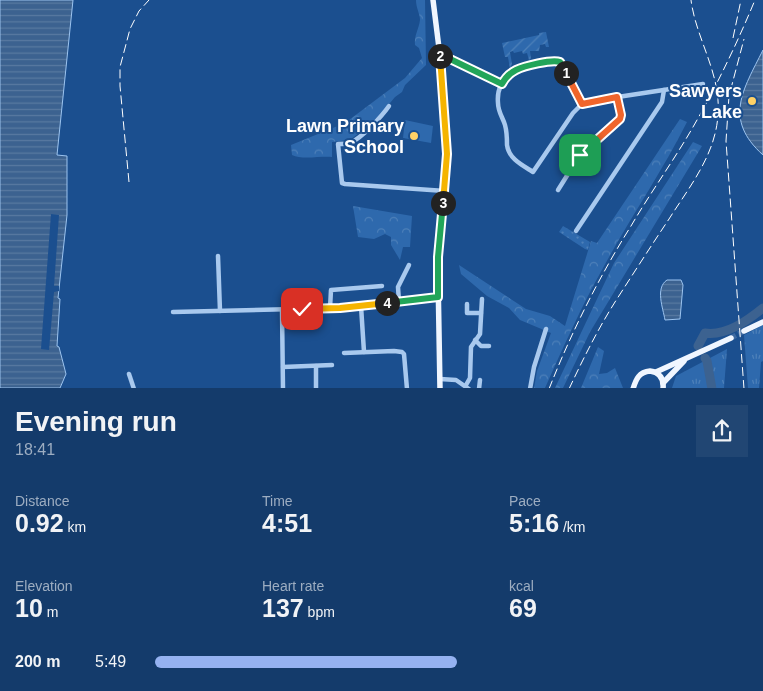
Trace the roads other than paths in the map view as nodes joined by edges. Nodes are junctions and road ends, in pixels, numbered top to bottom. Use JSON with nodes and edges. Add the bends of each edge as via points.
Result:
{"nodes":[{"id":1,"x":433,"y":0,"type":"edge"},
{"id":2,"x":440,"y":56,"type":"junction"},
{"id":3,"x":502,"y":84,"type":"junction"},
{"id":4,"x":703,"y":84,"type":"dead end"},
{"id":5,"x":664,"y":90,"type":"junction"},
{"id":6,"x":617,"y":97,"type":"junction"},
{"id":7,"x":582,"y":104,"type":"junction"},
{"id":8,"x":389,"y":106,"type":"dead end"},
{"id":9,"x":558,"y":190,"type":"dead end"},
{"id":10,"x":445,"y":191,"type":"junction"},
{"id":11,"x":576,"y":231,"type":"dead end"},
{"id":12,"x":218,"y":256,"type":"dead end"},
{"id":13,"x":409,"y":265,"type":"dead end"},
{"id":14,"x":382,"y":286,"type":"dead end"},
{"id":15,"x":438,"y":297,"type":"junction"},
{"id":16,"x":482,"y":299,"type":"dead end"},
{"id":17,"x":398,"y":302,"type":"junction"},
{"id":18,"x":467,"y":304,"type":"dead end"},
{"id":19,"x":362,"y":306,"type":"junction"},
{"id":20,"x":330,"y":308,"type":"junction"},
{"id":21,"x":282,"y":310,"type":"junction"},
{"id":22,"x":220,"y":311,"type":"junction"},
{"id":23,"x":173,"y":312,"type":"dead end"},
{"id":24,"x":481,"y":313,"type":"junction"},
{"id":25,"x":763,"y":322,"type":"edge"},
{"id":26,"x":546,"y":330,"type":"dead end"},
{"id":27,"x":744,"y":332,"type":"tunnel mouth"},
{"id":28,"x":731,"y":338,"type":"tunnel mouth"},
{"id":29,"x":475,"y":340,"type":"junction"},
{"id":30,"x":489,"y":346,"type":"dead end"},
{"id":31,"x":364,"y":352,"type":"junction"},
{"id":32,"x":344,"y":353,"type":"dead end"},
{"id":33,"x":686,"y":360,"type":"junction"},
{"id":34,"x":332,"y":365,"type":"dead end"},
{"id":35,"x":316,"y":366,"type":"junction"},
{"id":36,"x":283,"y":367,"type":"junction"},
{"id":37,"x":656,"y":372,"type":"junction"},
{"id":38,"x":129,"y":374,"type":"dead end"},
{"id":39,"x":440,"y":379,"type":"junction"},
{"id":40,"x":480,"y":380,"type":"dead end"},
{"id":41,"x":663,"y":386,"type":"edge"},
{"id":42,"x":467,"y":387,"type":"edge"},
{"id":43,"x":134,"y":388,"type":"edge"},
{"id":44,"x":283,"y":388,"type":"edge"},
{"id":45,"x":316,"y":388,"type":"edge"},
{"id":46,"x":407,"y":388,"type":"edge"},
{"id":47,"x":440,"y":388,"type":"edge"},
{"id":48,"x":479,"y":388,"type":"edge"},
{"id":49,"x":530,"y":388,"type":"edge"},
{"id":50,"x":634,"y":388,"type":"edge"}],
"edges":[{"from":1,"to":2,"type":"main road"},
{"from":2,"to":3,"type":"street"},
{"from":2,"to":10,"type":"main road","via":[[447,154]]},
{"from":3,"to":7,"type":"street","via":[[517,69],[557,60]]},
{"from":3,"to":7,"type":"street","via":[[498,105],[508,150],[515,160],[533,172]]},
{"from":4,"to":5,"type":"street"},
{"from":5,"to":6,"type":"street"},
{"from":5,"to":11,"type":"street","via":[[658,108]]},
{"from":6,"to":7,"type":"street"},
{"from":6,"to":9,"type":"street","via":[[621,117],[580,155]]},
{"from":8,"to":10,"type":"street","via":[[360,136],[350,143],[338,144],[341,181],[344,184]]},
{"from":10,"to":15,"type":"main road","via":[[438,257]]},
{"from":12,"to":22,"type":"street"},
{"from":13,"to":17,"type":"street","via":[[397,288]]},
{"from":14,"to":20,"type":"street","via":[[331,290]]},
{"from":15,"to":17,"type":"street"},
{"from":15,"to":39,"type":"main road"},
{"from":16,"to":24,"type":"street"},
{"from":17,"to":19,"type":"street"},
{"from":18,"to":24,"type":"street","via":[[467,313]]},
{"from":19,"to":20,"type":"street"},
{"from":19,"to":31,"type":"street"},
{"from":20,"to":21,"type":"street"},
{"from":21,"to":22,"type":"street"},
{"from":21,"to":36,"type":"street"},
{"from":22,"to":23,"type":"street"},
{"from":24,"to":29,"type":"street","via":[[480,334]]},
{"from":25,"to":27,"type":"main road"},
{"from":26,"to":49,"type":"street"},
{"from":28,"to":33,"type":"main road"},
{"from":29,"to":30,"type":"street","via":[[481,346]]},
{"from":29,"to":42,"type":"street","via":[[470,348]]},
{"from":31,"to":32,"type":"street"},
{"from":31,"to":46,"type":"street","via":[[402,352]]},
{"from":33,"to":37,"type":"main road"},
{"from":33,"to":41,"type":"main road"},
{"from":34,"to":35,"type":"street"},
{"from":35,"to":36,"type":"street"},
{"from":35,"to":45,"type":"street"},
{"from":36,"to":44,"type":"street"},
{"from":37,"to":41,"type":"main road","via":[[662,378]]},
{"from":37,"to":50,"type":"main road","via":[[641,373]]},
{"from":38,"to":43,"type":"street"},
{"from":39,"to":42,"type":"street","via":[[455,380]]},
{"from":39,"to":47,"type":"main road"},
{"from":40,"to":48,"type":"street"}]}
